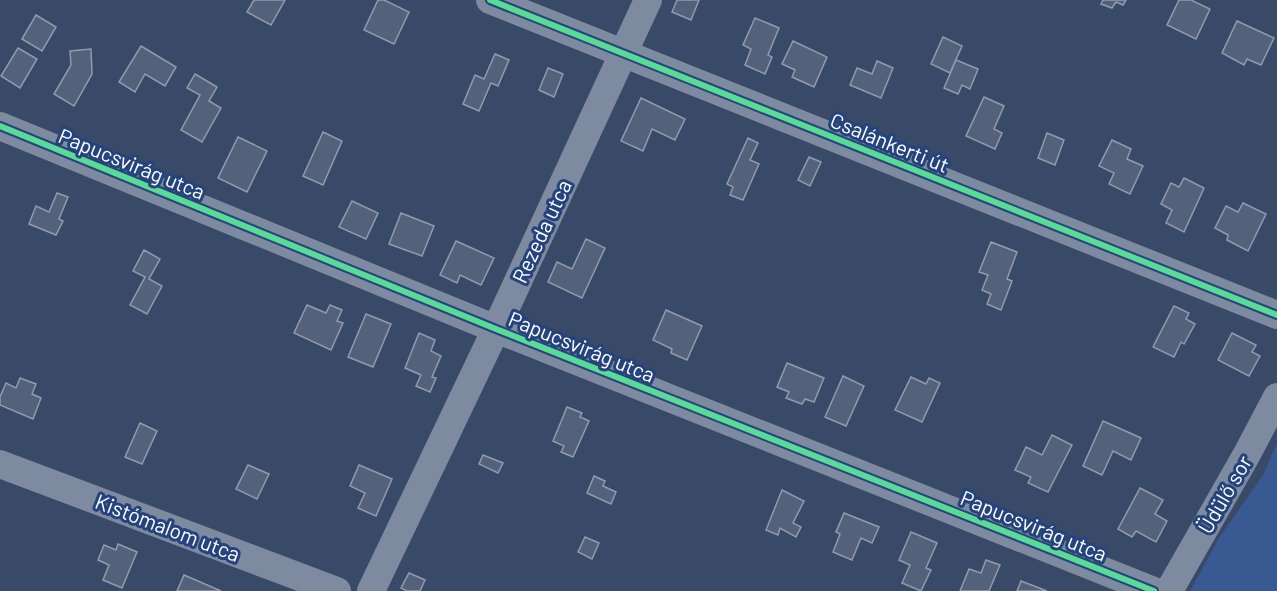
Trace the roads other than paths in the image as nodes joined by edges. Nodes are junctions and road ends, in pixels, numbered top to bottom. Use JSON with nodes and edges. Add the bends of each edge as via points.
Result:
{"nodes":[{"id":1,"x":490,"y":0,"type":"edge"},
{"id":2,"x":648,"y":0,"type":"edge"},
{"id":3,"x":624,"y":53,"type":"junction"},
{"id":4,"x":0,"y":126,"type":"edge"},
{"id":5,"x":1277,"y":315,"type":"edge"},
{"id":6,"x":496,"y":330,"type":"junction"},
{"id":7,"x":1277,"y":396,"type":"edge"},
{"id":8,"x":0,"y":464,"type":"edge"},
{"id":9,"x":337,"y":591,"type":"edge"},
{"id":10,"x":371,"y":591,"type":"edge"},
{"id":11,"x":1154,"y":591,"type":"edge"},
{"id":12,"x":1169,"y":591,"type":"edge"}],
"edges":[{"from":1,"to":3,"type":"street","name":"Csalánkerti út"},
{"from":2,"to":3,"type":"street","name":"Rezeda utca"},
{"from":3,"to":5,"type":"street","name":"Csalánkerti út"},
{"from":3,"to":6,"type":"street","name":"Rezeda utca"},
{"from":4,"to":6,"type":"street","name":"Papucsvirág utca"},
{"from":6,"to":10,"type":"street","name":"Rezeda utca"},
{"from":6,"to":11,"type":"street","name":"Papucsvirág utca"},
{"from":7,"to":12,"type":"street","name":"Üdülő sor"},
{"from":8,"to":9,"type":"street","name":"Kistómalom utca"}]}
